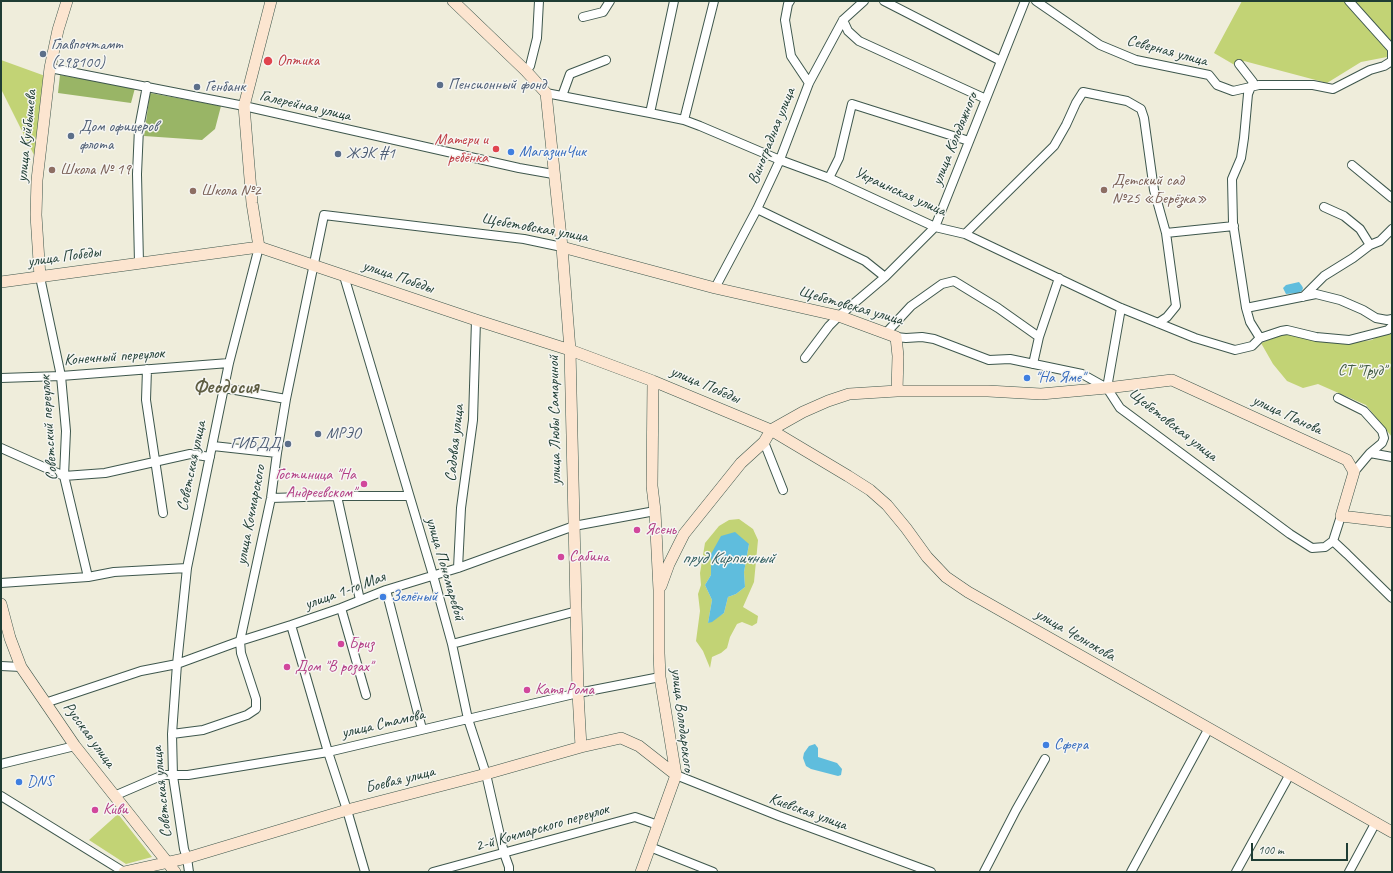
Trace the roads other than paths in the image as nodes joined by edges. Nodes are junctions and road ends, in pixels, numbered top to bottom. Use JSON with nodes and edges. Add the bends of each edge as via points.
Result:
{"nodes":[{"id":1,"x":67,"y":1,"type":"edge"},
{"id":2,"x":271,"y":1,"type":"edge"},
{"id":3,"x":453,"y":1,"type":"edge"},
{"id":4,"x":540,"y":1,"type":"edge"},
{"id":5,"x":610,"y":1,"type":"edge"},
{"id":6,"x":674,"y":1,"type":"edge"},
{"id":7,"x":714,"y":1,"type":"edge"},
{"id":8,"x":790,"y":1,"type":"edge"},
{"id":9,"x":864,"y":1,"type":"edge"},
{"id":10,"x":884,"y":1,"type":"edge"},
{"id":11,"x":1025,"y":1,"type":"edge"},
{"id":12,"x":1036,"y":1,"type":"edge"},
{"id":13,"x":1349,"y":1,"type":"edge"},
{"id":14,"x":583,"y":17,"type":"dead end"},
{"id":15,"x":843,"y":20,"type":"junction"},
{"id":16,"x":606,"y":60,"type":"dead end"},
{"id":17,"x":1001,"y":61,"type":"junction"},
{"id":18,"x":1239,"y":64,"type":"dead end"},
{"id":19,"x":50,"y":68,"type":"junction"},
{"id":20,"x":526,"y":71,"type":"junction"},
{"id":21,"x":809,"y":82,"type":"junction"},
{"id":22,"x":146,"y":86,"type":"junction"},
{"id":23,"x":1251,"y":87,"type":"junction"},
{"id":24,"x":546,"y":93,"type":"junction"},
{"id":25,"x":562,"y":96,"type":"junction"},
{"id":26,"x":986,"y":99,"type":"junction"},
{"id":27,"x":244,"y":106,"type":"junction"},
{"id":28,"x":650,"y":113,"type":"junction"},
{"id":29,"x":684,"y":120,"type":"junction"},
{"id":30,"x":969,"y":141,"type":"junction"},
{"id":31,"x":780,"y":160,"type":"junction"},
{"id":32,"x":1352,"y":165,"type":"dead end"},
{"id":33,"x":553,"y":174,"type":"junction"},
{"id":34,"x":829,"y":178,"type":"junction"},
{"id":35,"x":1392,"y":198,"type":"edge"},
{"id":36,"x":1324,"y":207,"type":"dead end"},
{"id":37,"x":757,"y":209,"type":"junction"},
{"id":38,"x":324,"y":215,"type":"joint"},
{"id":39,"x":1234,"y":226,"type":"junction"},
{"id":40,"x":935,"y":228,"type":"junction"},
{"id":41,"x":1392,"y":229,"type":"edge"},
{"id":42,"x":1166,"y":233,"type":"junction"},
{"id":43,"x":965,"y":234,"type":"junction"},
{"id":44,"x":1370,"y":245,"type":"junction"},
{"id":45,"x":259,"y":247,"type":"junction"},
{"id":46,"x":562,"y":247,"type":"junction"},
{"id":47,"x":139,"y":263,"type":"junction"},
{"id":48,"x":314,"y":266,"type":"junction"},
{"id":49,"x":42,"y":276,"type":"junction"},
{"id":50,"x":344,"y":276,"type":"junction"},
{"id":51,"x":885,"y":277,"type":"junction"},
{"id":52,"x":1059,"y":278,"type":"junction"},
{"id":53,"x":1,"y":282,"type":"edge"},
{"id":54,"x":715,"y":288,"type":"junction"},
{"id":55,"x":1303,"y":297,"type":"junction"},
{"id":56,"x":1121,"y":308,"type":"junction"},
{"id":57,"x":1246,"y":308,"type":"junction"},
{"id":58,"x":839,"y":316,"type":"junction"},
{"id":59,"x":1392,"y":319,"type":"edge"},
{"id":60,"x":476,"y":320,"type":"junction"},
{"id":61,"x":1158,"y":323,"type":"junction"},
{"id":62,"x":1392,"y":326,"type":"edge"},
{"id":63,"x":891,"y":335,"type":"junction"},
{"id":64,"x":1039,"y":337,"type":"junction"},
{"id":65,"x":1260,"y":338,"type":"junction"},
{"id":66,"x":570,"y":350,"type":"junction"},
{"id":67,"x":805,"y":358,"type":"dead end"},
{"id":68,"x":229,"y":363,"type":"junction"},
{"id":69,"x":1033,"y":364,"type":"junction"},
{"id":70,"x":148,"y":369,"type":"junction"},
{"id":71,"x":61,"y":376,"type":"junction"},
{"id":72,"x":1,"y":378,"type":"edge"},
{"id":73,"x":653,"y":381,"type":"junction"},
{"id":74,"x":224,"y":388,"type":"junction"},
{"id":75,"x":1107,"y":388,"type":"junction"},
{"id":76,"x":897,"y":391,"type":"junction"},
{"id":77,"x":1338,"y":398,"type":"dead end"},
{"id":78,"x":286,"y":399,"type":"junction"},
{"id":79,"x":771,"y":430,"type":"junction"},
{"id":80,"x":764,"y":442,"type":"junction"},
{"id":81,"x":213,"y":446,"type":"junction"},
{"id":82,"x":1,"y":448,"type":"edge"},
{"id":83,"x":1370,"y":452,"type":"junction"},
{"id":84,"x":277,"y":453,"type":"junction"},
{"id":85,"x":210,"y":457,"type":"junction"},
{"id":86,"x":1392,"y":457,"type":"edge"},
{"id":87,"x":156,"y":462,"type":"junction"},
{"id":88,"x":1354,"y":472,"type":"junction"},
{"id":89,"x":64,"y":476,"type":"junction"},
{"id":90,"x":783,"y":490,"type":"dead end"},
{"id":91,"x":337,"y":496,"type":"junction"},
{"id":92,"x":409,"y":496,"type":"junction"},
{"id":93,"x":271,"y":498,"type":"junction"},
{"id":94,"x":655,"y":511,"type":"junction"},
{"id":95,"x":162,"y":513,"type":"dead end"},
{"id":96,"x":1341,"y":516,"type":"junction"},
{"id":97,"x":1392,"y":522,"type":"edge"},
{"id":98,"x":574,"y":526,"type":"junction"},
{"id":99,"x":1333,"y":541,"type":"junction"},
{"id":100,"x":187,"y":568,"type":"junction"},
{"id":101,"x":458,"y":568,"type":"junction"},
{"id":102,"x":433,"y":575,"type":"junction"},
{"id":103,"x":88,"y":577,"type":"junction"},
{"id":104,"x":1,"y":583,"type":"edge"},
{"id":105,"x":386,"y":590,"type":"junction"},
{"id":106,"x":659,"y":590,"type":"junction"},
{"id":107,"x":1392,"y":598,"type":"edge"},
{"id":108,"x":360,"y":600,"type":"junction"},
{"id":109,"x":1,"y":604,"type":"edge"},
{"id":110,"x":341,"y":608,"type":"junction"},
{"id":111,"x":577,"y":612,"type":"junction"},
{"id":112,"x":291,"y":625,"type":"junction"},
{"id":113,"x":240,"y":641,"type":"junction"},
{"id":114,"x":452,"y":644,"type":"junction"},
{"id":115,"x":177,"y":664,"type":"junction"},
{"id":116,"x":1,"y":666,"type":"edge"},
{"id":117,"x":21,"y":668,"type":"junction"},
{"id":118,"x":660,"y":678,"type":"junction"},
{"id":119,"x":578,"y":693,"type":"junction"},
{"id":120,"x":366,"y":696,"type":"dead end"},
{"id":121,"x":45,"y":703,"type":"junction"},
{"id":122,"x":468,"y":719,"type":"junction"},
{"id":123,"x":1209,"y":728,"type":"junction"},
{"id":124,"x":422,"y":729,"type":"junction"},
{"id":125,"x":172,"y":734,"type":"junction"},
{"id":126,"x":75,"y":746,"type":"junction"},
{"id":127,"x":581,"y":747,"type":"junction"},
{"id":128,"x":328,"y":752,"type":"junction"},
{"id":129,"x":1045,"y":759,"type":"dead end"},
{"id":130,"x":1,"y":764,"type":"edge"},
{"id":131,"x":486,"y":774,"type":"junction"},
{"id":132,"x":1290,"y":774,"type":"junction"},
{"id":133,"x":173,"y":776,"type":"junction"},
{"id":134,"x":676,"y":776,"type":"junction"},
{"id":135,"x":1,"y":796,"type":"edge"},
{"id":136,"x":114,"y":796,"type":"junction"},
{"id":137,"x":347,"y":810,"type":"junction"},
{"id":138,"x":1376,"y":822,"type":"junction"},
{"id":139,"x":658,"y":825,"type":"junction"},
{"id":140,"x":1392,"y":832,"type":"edge"},
{"id":141,"x":650,"y":847,"type":"junction"},
{"id":142,"x":186,"y":853,"type":"junction"},
{"id":143,"x":504,"y":853,"type":"junction"},
{"id":144,"x":168,"y":863,"type":"junction"},
{"id":145,"x":124,"y":872,"type":"edge"},
{"id":146,"x":175,"y":872,"type":"edge"},
{"id":147,"x":189,"y":872,"type":"edge"},
{"id":148,"x":365,"y":872,"type":"edge"},
{"id":149,"x":433,"y":872,"type":"edge"},
{"id":150,"x":509,"y":872,"type":"edge"},
{"id":151,"x":641,"y":872,"type":"edge"},
{"id":152,"x":713,"y":872,"type":"edge"},
{"id":153,"x":931,"y":872,"type":"edge"},
{"id":154,"x":984,"y":872,"type":"edge"},
{"id":155,"x":1131,"y":872,"type":"edge"},
{"id":156,"x":1236,"y":872,"type":"edge"},
{"id":157,"x":1349,"y":872,"type":"edge"}],
"edges":[{"from":1,"to":19,"type":"main road","name":"улица Куйбышева"},
{"from":2,"to":27,"type":"main road","name":"Советская улица"},
{"from":3,"to":20,"type":"main road"},
{"from":4,"to":20,"type":"street","via":[[537,38],[530,66]]},
{"from":5,"to":14,"type":"street","via":[[603,12]]},
{"from":6,"to":28,"type":"street"},
{"from":7,"to":29,"type":"street"},
{"from":8,"to":21,"type":"street","via":[[785,20],[791,56]]},
{"from":9,"to":15,"type":"street","name":"Виноградная улица"},
{"from":10,"to":17,"type":"street"},
{"from":11,"to":17,"type":"street","name":"улица Колодяжного"},
{"from":12,"to":23,"type":"street","name":"Северная улица","via":[[1100,45],[1136,60],[1209,75],[1217,85],[1233,91]]},
{"from":13,"to":23,"type":"street","name":"Северная улица","via":[[1392,49],[1392,61],[1333,89],[1314,85]]},
{"from":15,"to":21,"type":"street","name":"Виноградная улица"},
{"from":15,"to":26,"type":"street","via":[[848,31],[859,41]]},
{"from":16,"to":25,"type":"street","via":[[570,74]]},
{"from":17,"to":26,"type":"street","name":"улица Колодяжного"},
{"from":18,"to":23,"type":"street","via":[[1253,82]]},
{"from":19,"to":22,"type":"street","name":"Галерейная улица"},
{"from":19,"to":49,"type":"main road","name":"улица Куйбышева","via":[[37,180],[36,214]]},
{"from":20,"to":24,"type":"main road"},
{"from":21,"to":31,"type":"street","name":"Виноградная улица"},
{"from":22,"to":27,"type":"street","name":"Галерейная улица"},
{"from":22,"to":47,"type":"street","via":[[139,128],[137,174]]},
{"from":23,"to":39,"type":"street","via":[[1241,158],[1232,179]]},
{"from":24,"to":25,"type":"street","name":"Украинская улица"},
{"from":24,"to":33,"type":"main road","name":"улица Любы Самариной"},
{"from":25,"to":28,"type":"street","name":"Украинская улица"},
{"from":26,"to":30,"type":"street","name":"улица Колодяжного"},
{"from":27,"to":33,"type":"street","name":"Галерейная улица"},
{"from":27,"to":45,"type":"main road","name":"Советская улица","via":[[252,203]]},
{"from":28,"to":29,"type":"street","name":"Украинская улица"},
{"from":29,"to":31,"type":"street","name":"Украинская улица"},
{"from":30,"to":34,"type":"street","via":[[852,104],[839,158]]},
{"from":30,"to":40,"type":"street","name":"улица Колодяжного"},
{"from":31,"to":34,"type":"street","name":"Украинская улица"},
{"from":31,"to":37,"type":"street","name":"Виноградная улица"},
{"from":32,"to":35,"type":"street"},
{"from":33,"to":46,"type":"main road","name":"улица Любы Самариной"},
{"from":34,"to":40,"type":"street","name":"Украинская улица"},
{"from":36,"to":44,"type":"street","via":[[1344,216],[1360,229]]},
{"from":37,"to":51,"type":"street","via":[[865,261]]},
{"from":37,"to":54,"type":"street","name":"Виноградная улица"},
{"from":38,"to":46,"type":"street","name":"Щебетовская улица","via":[[524,239]]},
{"from":38,"to":48,"type":"street","name":"улица Кочмарского"},
{"from":39,"to":42,"type":"street"},
{"from":39,"to":57,"type":"street"},
{"from":40,"to":43,"type":"street","name":"Украинская улица"},
{"from":40,"to":51,"type":"street","name":"улица Колодяжного"},
{"from":41,"to":44,"type":"street","via":[[1380,241]]},
{"from":42,"to":43,"type":"street","via":[[1154,190],[1141,109],[1127,101],[1083,92],[1054,146]]},
{"from":42,"to":61,"type":"street","via":[[1176,306]]},
{"from":43,"to":52,"type":"street","name":"Украинская улица"},
{"from":44,"to":55,"type":"street","via":[[1324,276]]},
{"from":45,"to":47,"type":"main road","name":"улица Победы"},
{"from":45,"to":48,"type":"main road","name":"улица Победы"},
{"from":45,"to":68,"type":"street","name":"Советская улица"},
{"from":46,"to":54,"type":"main road","name":"Щебетовская улица"},
{"from":46,"to":66,"type":"main road","name":"улица Любы Самариной"},
{"from":47,"to":49,"type":"main road","name":"улица Победы"},
{"from":48,"to":50,"type":"main road","name":"улица Победы"},
{"from":48,"to":78,"type":"street","name":"улица Кочмарского"},
{"from":49,"to":53,"type":"main road","name":"улица Победы"},
{"from":49,"to":71,"type":"street","name":"Советский переулок"},
{"from":50,"to":60,"type":"main road","name":"улица Победы"},
{"from":50,"to":92,"type":"street","name":"улица Пономаревой"},
{"from":51,"to":58,"type":"street","name":"улица Колодяжного"},
{"from":52,"to":56,"type":"street","name":"Украинская улица"},
{"from":52,"to":64,"type":"street"},
{"from":54,"to":58,"type":"main road","name":"Щебетовская улица"},
{"from":55,"to":57,"type":"street"},
{"from":55,"to":59,"type":"street","via":[[1316,294],[1340,300],[1376,318]]},
{"from":56,"to":61,"type":"street","name":"Украинская улица"},
{"from":56,"to":75,"type":"street"},
{"from":57,"to":65,"type":"street","via":[[1250,322]]},
{"from":58,"to":63,"type":"main road","name":"Щебетовская улица"},
{"from":58,"to":67,"type":"street","name":"улица Колодяжного"},
{"from":60,"to":66,"type":"main road","name":"улица Победы"},
{"from":60,"to":101,"type":"street","name":"Садовая улица","via":[[473,420],[461,508]]},
{"from":61,"to":65,"type":"street","name":"Украинская улица","via":[[1235,350],[1252,346]]},
{"from":62,"to":65,"type":"street","name":"Украинская улица","via":[[1388,330],[1349,340],[1316,337],[1287,330]]},
{"from":63,"to":64,"type":"street","via":[[911,306],[942,284],[954,281]]},
{"from":63,"to":69,"type":"street","name":"Щебетовская улица","via":[[934,339],[989,360],[1010,359]]},
{"from":63,"to":76,"type":"main road","via":[[898,356]]},
{"from":64,"to":69,"type":"street"},
{"from":66,"to":73,"type":"main road","name":"улица Победы"},
{"from":66,"to":98,"type":"main road","name":"улица Любы Самариной"},
{"from":68,"to":70,"type":"street","name":"Конечный переулок"},
{"from":68,"to":74,"type":"street","name":"Советская улица"},
{"from":69,"to":75,"type":"street","name":"Щебетовская улица","via":[[1082,374]]},
{"from":70,"to":71,"type":"street","name":"Конечный переулок"},
{"from":70,"to":87,"type":"street","via":[[146,400]]},
{"from":71,"to":72,"type":"street","name":"Конечный переулок"},
{"from":71,"to":89,"type":"street","name":"Советский переулок","via":[[66,431]]},
{"from":73,"to":79,"type":"main road","name":"улица Победы"},
{"from":73,"to":94,"type":"main road","name":"улица Володарского","via":[[652,486]]},
{"from":74,"to":78,"type":"street"},
{"from":74,"to":81,"type":"street","name":"Советская улица"},
{"from":75,"to":76,"type":"main road","name":"улица Панова","via":[[1041,394]]},
{"from":75,"to":88,"type":"main road","name":"улица Панова","via":[[1172,380],[1347,460]]},
{"from":75,"to":99,"type":"street","name":"Щебетовская улица","via":[[1120,408],[1290,534],[1312,548],[1325,547]]},
{"from":76,"to":79,"type":"main road","name":"улица Панова","via":[[849,394],[803,412]]},
{"from":77,"to":83,"type":"street","via":[[1364,411],[1382,431],[1382,443]]},
{"from":78,"to":84,"type":"street","name":"улица Кочмарского"},
{"from":79,"to":80,"type":"main road","name":"улица Володарского"},
{"from":79,"to":123,"type":"main road","name":"улица Челнокова","via":[[870,490],[888,505],[941,572],[968,592]]},
{"from":80,"to":90,"type":"street"},
{"from":80,"to":106,"type":"main road","name":"улица Володарского","via":[[741,463],[684,534]]},
{"from":81,"to":84,"type":"street"},
{"from":81,"to":85,"type":"street","name":"Советская улица"},
{"from":82,"to":89,"type":"street"},
{"from":83,"to":86,"type":"street"},
{"from":83,"to":88,"type":"street"},
{"from":84,"to":93,"type":"street","name":"улица Кочмарского"},
{"from":85,"to":87,"type":"street","via":[[190,454]]},
{"from":85,"to":100,"type":"street","name":"Советская улица"},
{"from":87,"to":89,"type":"street","via":[[105,473]]},
{"from":87,"to":95,"type":"street"},
{"from":88,"to":96,"type":"main road"},
{"from":89,"to":103,"type":"street","name":"Советский переулок"},
{"from":91,"to":92,"type":"street"},
{"from":91,"to":93,"type":"street"},
{"from":91,"to":108,"type":"street"},
{"from":92,"to":102,"type":"street","name":"улица Пономаревой"},
{"from":93,"to":113,"type":"street","name":"улица Кочмарского"},
{"from":94,"to":98,"type":"street","name":"улица 1-го Мая"},
{"from":94,"to":106,"type":"main road","name":"улица Володарского"},
{"from":96,"to":97,"type":"main road"},
{"from":96,"to":99,"type":"street"},
{"from":98,"to":101,"type":"street","name":"улица 1-го Мая"},
{"from":98,"to":111,"type":"main road","name":"улица Любы Самариной"},
{"from":99,"to":107,"type":"street"},
{"from":100,"to":103,"type":"street","via":[[114,572]]},
{"from":100,"to":115,"type":"street","name":"Советская улица"},
{"from":101,"to":102,"type":"street","name":"улица 1-го Мая"},
{"from":102,"to":105,"type":"street","name":"улица 1-го Мая"},
{"from":102,"to":114,"type":"street","name":"улица Пономаревой"},
{"from":103,"to":104,"type":"street"},
{"from":105,"to":108,"type":"street","name":"улица 1-го Мая"},
{"from":105,"to":124,"type":"street"},
{"from":106,"to":118,"type":"main road","name":"улица Володарского"},
{"from":108,"to":110,"type":"street","name":"улица 1-го Мая"},
{"from":109,"to":117,"type":"main road","name":"Русская улица"},
{"from":110,"to":112,"type":"street","name":"улица 1-го Мая"},
{"from":110,"to":120,"type":"street"},
{"from":111,"to":114,"type":"street"},
{"from":111,"to":119,"type":"main road","name":"улица Любы Самариной"},
{"from":112,"to":113,"type":"street","name":"улица 1-го Мая"},
{"from":112,"to":128,"type":"street"},
{"from":113,"to":115,"type":"street","name":"улица 1-го Мая"},
{"from":113,"to":125,"type":"street","name":"улица Кочмарского","via":[[241,653],[256,699],[256,709],[247,715],[203,730]]},
{"from":114,"to":122,"type":"street","name":"улица Пономаревой"},
{"from":115,"to":121,"type":"street","name":"улица 1-го Мая","via":[[142,672]]},
{"from":115,"to":125,"type":"street","name":"Советская улица"},
{"from":116,"to":117,"type":"street"},
{"from":117,"to":121,"type":"main road","name":"Русская улица"},
{"from":118,"to":119,"type":"street","name":"улица Стамова"},
{"from":118,"to":134,"type":"main road","name":"улица Володарского"},
{"from":119,"to":122,"type":"street","name":"улица Стамова"},
{"from":119,"to":127,"type":"main road","name":"улица Любы Самариной"},
{"from":121,"to":126,"type":"main road","name":"Русская улица"},
{"from":122,"to":124,"type":"street","name":"улица Стамова"},
{"from":122,"to":131,"type":"street","name":"улица Пономаревой"},
{"from":123,"to":132,"type":"main road","name":"улица Челнокова"},
{"from":123,"to":155,"type":"street"},
{"from":124,"to":128,"type":"street","name":"улица Стамова"},
{"from":125,"to":133,"type":"street","name":"Советская улица"},
{"from":126,"to":130,"type":"street"},
{"from":126,"to":136,"type":"main road","name":"Русская улица"},
{"from":127,"to":131,"type":"main road","name":"Боевая улица"},
{"from":127,"to":134,"type":"main road","name":"Боевая улица","via":[[621,738],[639,746]]},
{"from":128,"to":133,"type":"street","name":"улица Стамова"},
{"from":128,"to":137,"type":"street"},
{"from":129,"to":154,"type":"street"},
{"from":131,"to":137,"type":"main road","name":"Боевая улица"},
{"from":131,"to":143,"type":"street","name":"улица Пономаревой"},
{"from":132,"to":138,"type":"main road","name":"улица Челнокова"},
{"from":132,"to":156,"type":"street"},
{"from":133,"to":136,"type":"street","name":"улица Стамова","via":[[163,775]]},
{"from":133,"to":142,"type":"street","name":"Советская улица"},
{"from":134,"to":139,"type":"main road","name":"улица Володарского"},
{"from":134,"to":153,"type":"street","name":"Киевская улица"},
{"from":135,"to":145,"type":"street"},
{"from":136,"to":144,"type":"main road","name":"Русская улица"},
{"from":137,"to":142,"type":"main road","name":"Боевая улица"},
{"from":137,"to":148,"type":"street"},
{"from":138,"to":140,"type":"main road","name":"улица Челнокова"},
{"from":138,"to":157,"type":"street"},
{"from":139,"to":141,"type":"main road","name":"улица Володарского"},
{"from":139,"to":143,"type":"street","name":"2-й Кочмарского переулок","via":[[635,816]]},
{"from":141,"to":151,"type":"main road","name":"улица Володарского"},
{"from":141,"to":152,"type":"street"},
{"from":142,"to":144,"type":"main road","name":"Боевая улица"},
{"from":142,"to":147,"type":"street","name":"Советская улица"},
{"from":143,"to":149,"type":"street","name":"2-й Кочмарского переулок"},
{"from":143,"to":150,"type":"street","name":"улица Пономаревой"},
{"from":144,"to":145,"type":"main road","name":"Боевая улица"},
{"from":144,"to":146,"type":"main road","name":"Русская улица"}]}
